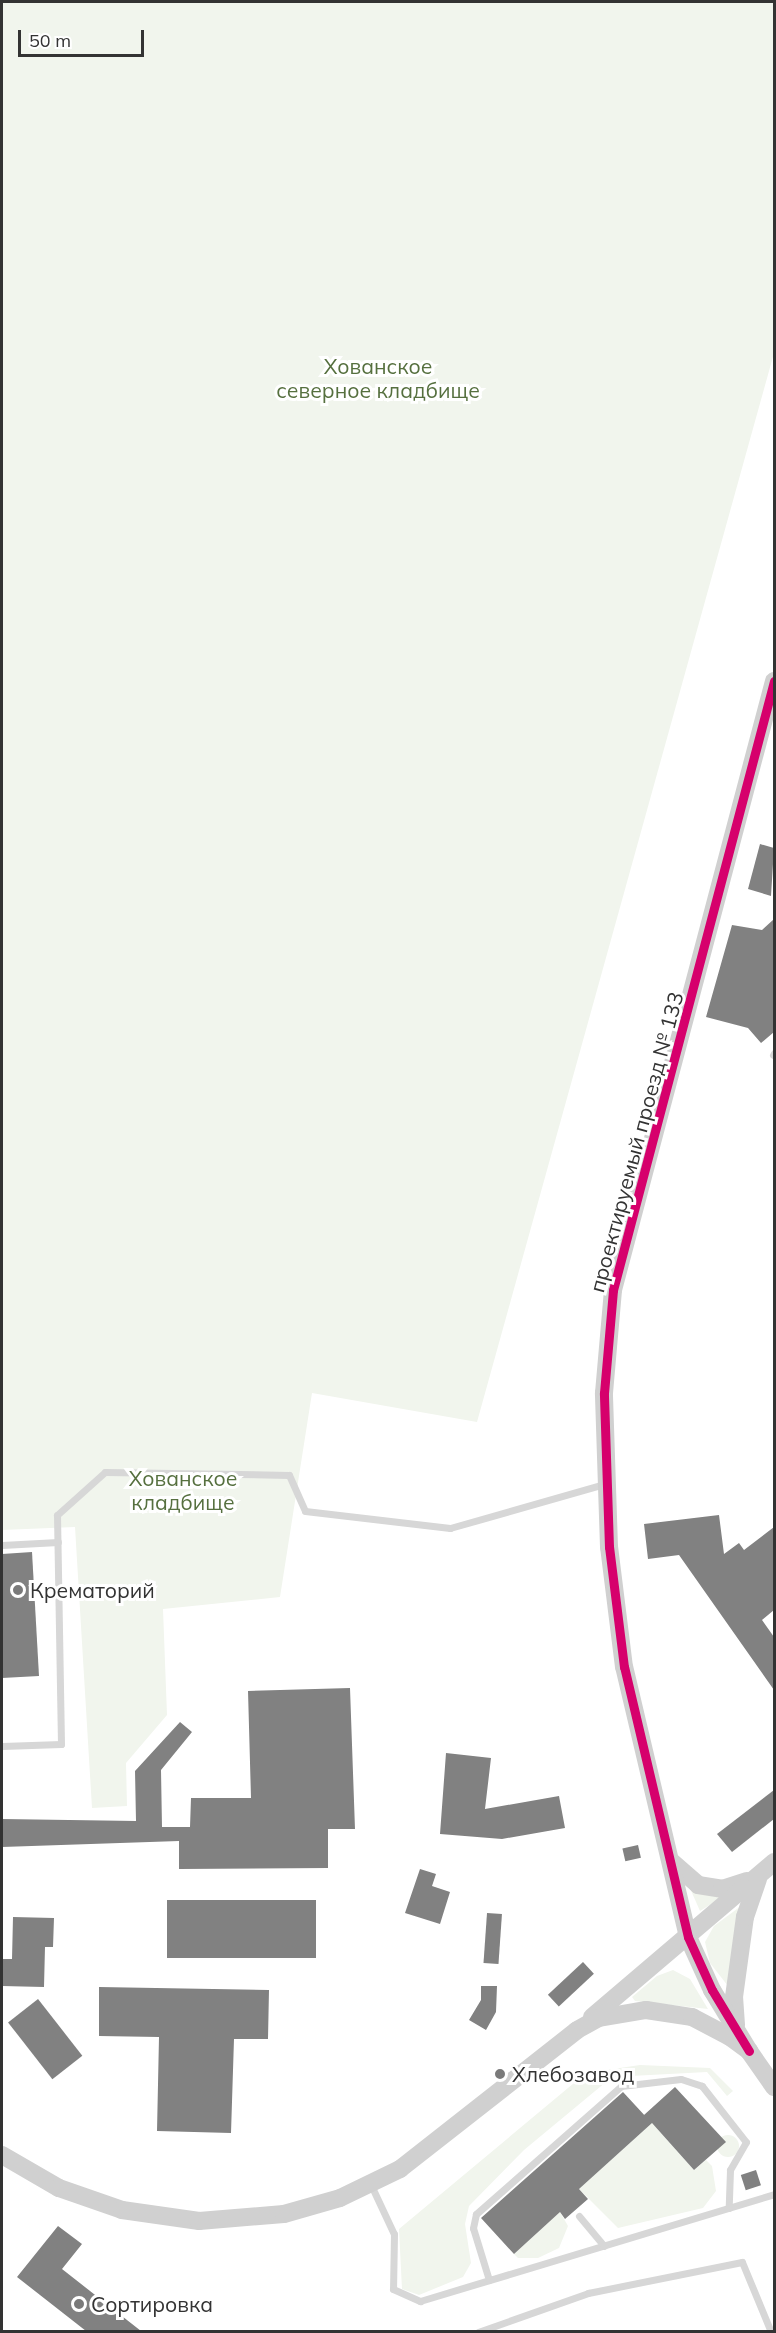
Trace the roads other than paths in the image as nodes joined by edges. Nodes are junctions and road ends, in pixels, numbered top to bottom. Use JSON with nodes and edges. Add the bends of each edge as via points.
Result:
{"nodes":[{"id":1,"x":774,"y":681,"type":"edge"},
{"id":2,"x":607,"y":1483,"type":"junction"},
{"id":3,"x":58,"y":1542,"type":"junction"},
{"id":4,"x":2,"y":1545,"type":"edge"},
{"id":5,"x":2,"y":1746,"type":"edge"},
{"id":6,"x":671,"y":1861,"type":"junction"},
{"id":7,"x":768,"y":1867,"type":"edge"},
{"id":8,"x":688,"y":1937,"type":"junction"},
{"id":9,"x":577,"y":2030,"type":"junction"},
{"id":10,"x":744,"y":2043,"type":"junction"},
{"id":11,"x":774,"y":2087,"type":"edge"},
{"id":12,"x":2,"y":2156,"type":"edge"},
{"id":13,"x":371,"y":2185,"type":"junction"},
{"id":14,"x":774,"y":2194,"type":"edge"},
{"id":15,"x":729,"y":2208,"type":"junction"},
{"id":16,"x":579,"y":2216,"type":"dead end"},
{"id":17,"x":604,"y":2246,"type":"junction"},
{"id":18,"x":489,"y":2280,"type":"junction"},
{"id":19,"x":478,"y":2331,"type":"edge"},
{"id":20,"x":771,"y":2331,"type":"edge"}],
"edges":[{"from":1,"to":2,"type":"street","name":"проектируемый проезд № 133","via":[[613,1290],[604,1393]]},
{"from":2,"to":3,"type":"lane","via":[[450,1528],[305,1511],[289,1475],[105,1472],[57,1515]]},
{"from":2,"to":6,"type":"street","name":"проектируемый проезд № 133","via":[[624,1667]]},
{"from":3,"to":4,"type":"lane"},
{"from":3,"to":5,"type":"lane","via":[[61,1744]]},
{"from":6,"to":7,"type":"street","via":[[698,1885],[722,1889]]},
{"from":6,"to":8,"type":"street","name":"проектируемый проезд № 133"},
{"from":7,"to":8,"type":"street"},
{"from":7,"to":10,"type":"street","via":[[747,1904],[741,1940],[734,1997]]},
{"from":8,"to":9,"type":"street"},
{"from":8,"to":10,"type":"street","name":"проектируемый проезд № 133"},
{"from":9,"to":10,"type":"street","via":[[621,2012],[668,2011],[699,2020]]},
{"from":9,"to":13,"type":"street","via":[[462,2126]]},
{"from":10,"to":11,"type":"street","name":"проектируемый проезд № 133"},
{"from":12,"to":13,"type":"street","via":[[92,2201],[199,2221],[284,2214]]},
{"from":13,"to":18,"type":"lane","via":[[394,2234],[397,2260],[390,2281],[399,2296],[420,2301]]},
{"from":14,"to":15,"type":"lane"},
{"from":15,"to":17,"type":"lane"},
{"from":15,"to":18,"type":"lane","via":[[730,2170],[746,2142],[702,2086],[681,2079],[621,2086],[476,2214],[473,2228]]},
{"from":16,"to":17,"type":"lane"},
{"from":17,"to":18,"type":"lane"},
{"from":19,"to":20,"type":"lane","via":[[588,2293],[742,2262]]}]}
